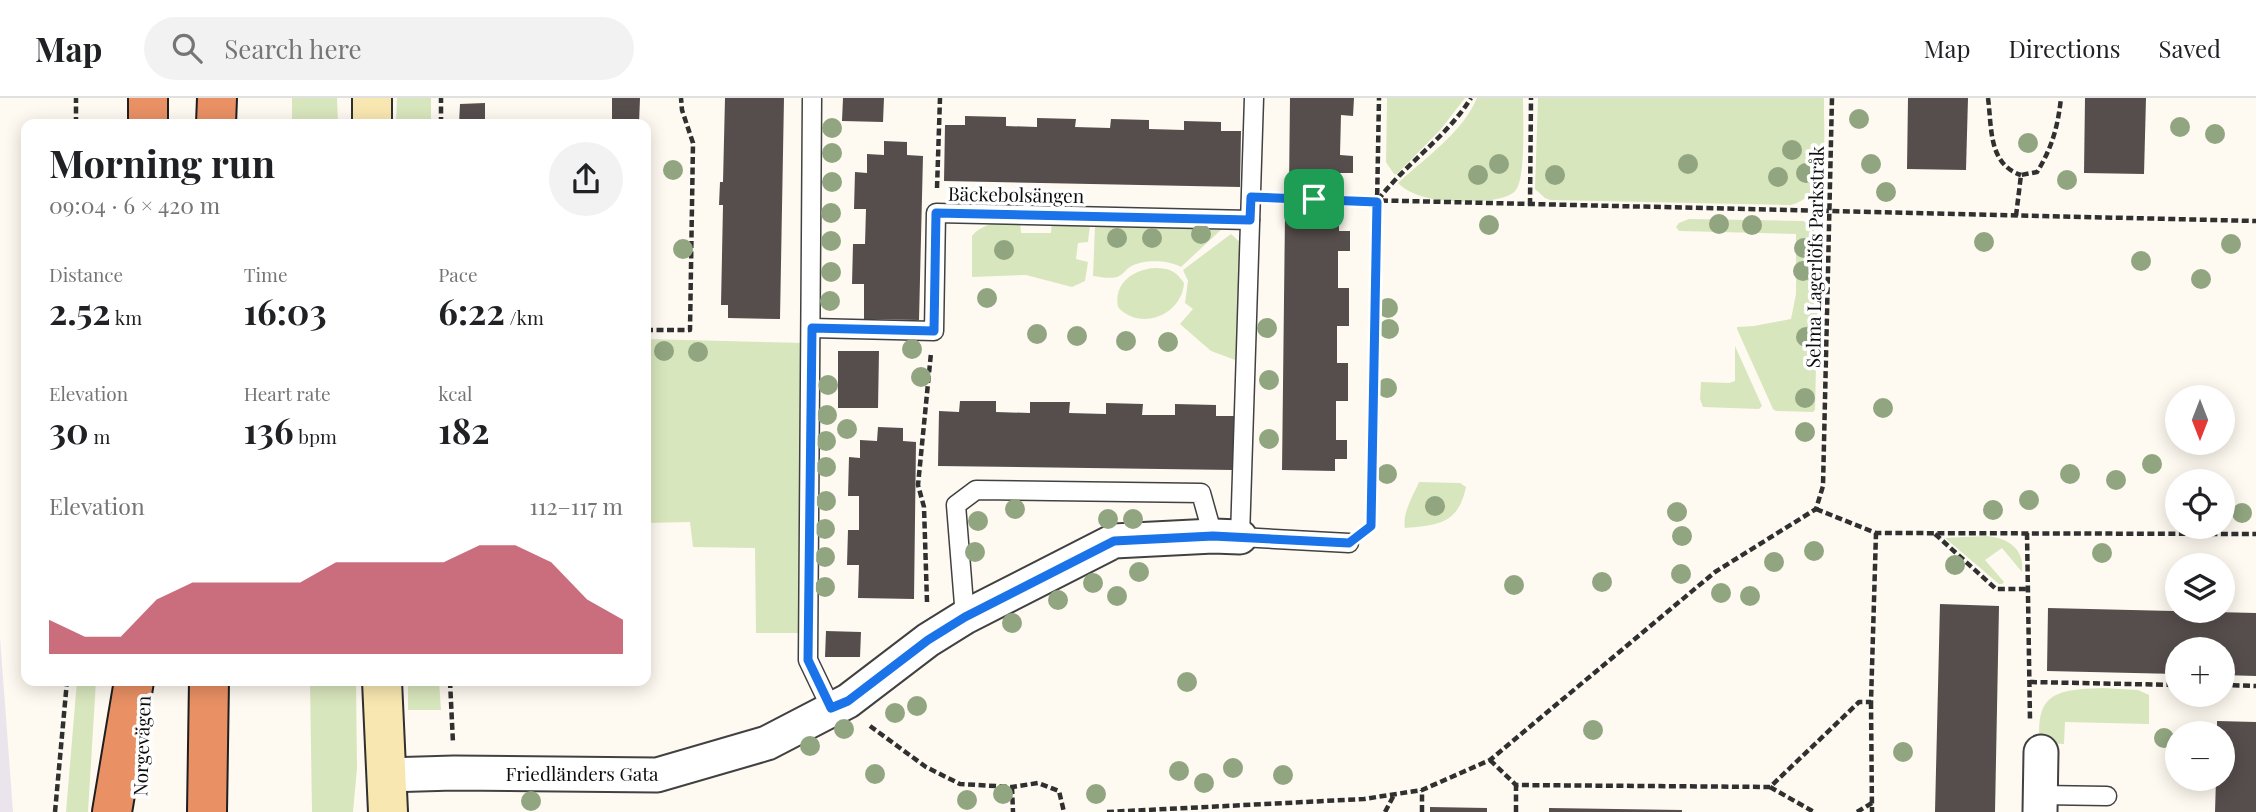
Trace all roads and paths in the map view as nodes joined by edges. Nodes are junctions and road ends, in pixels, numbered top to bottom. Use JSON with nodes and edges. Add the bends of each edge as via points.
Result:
{"nodes":[{"id":1,"x":76,"y":98,"type":"edge"},
{"id":2,"x":148,"y":98,"type":"edge"},
{"id":3,"x":217,"y":98,"type":"edge"},
{"id":4,"x":372,"y":98,"type":"edge"},
{"id":5,"x":441,"y":98,"type":"edge"},
{"id":6,"x":681,"y":98,"type":"edge"},
{"id":7,"x":812,"y":98,"type":"edge"},
{"id":8,"x":940,"y":98,"type":"edge"},
{"id":9,"x":1254,"y":98,"type":"edge"},
{"id":10,"x":1379,"y":98,"type":"edge"},
{"id":11,"x":1471,"y":98,"type":"edge"},
{"id":12,"x":1531,"y":98,"type":"edge"},
{"id":13,"x":1832,"y":98,"type":"edge"},
{"id":14,"x":1988,"y":98,"type":"edge"},
{"id":15,"x":2062,"y":98,"type":"edge"},
{"id":16,"x":76,"y":119,"type":"edge"},
{"id":17,"x":148,"y":119,"type":"edge"},
{"id":18,"x":216,"y":119,"type":"edge"},
{"id":19,"x":372,"y":119,"type":"edge"},
{"id":20,"x":440,"y":119,"type":"edge"},
{"id":21,"x":2021,"y":175,"type":"junction"},
{"id":22,"x":1251,"y":197,"type":"junction"},
{"id":23,"x":1377,"y":202,"type":"junction"},
{"id":24,"x":1530,"y":205,"type":"junction"},
{"id":25,"x":1829,"y":212,"type":"junction"},
{"id":26,"x":936,"y":213,"type":"junction"},
{"id":27,"x":2016,"y":216,"type":"junction"},
{"id":28,"x":1250,"y":220,"type":"junction"},
{"id":29,"x":2256,"y":221,"type":"edge"},
{"id":30,"x":812,"y":328,"type":"junction"},
{"id":31,"x":651,"y":330,"type":"edge"},
{"id":32,"x":934,"y":331,"type":"junction"},
{"id":33,"x":1816,"y":509,"type":"junction"},
{"id":34,"x":1875,"y":533,"type":"junction"},
{"id":35,"x":1935,"y":533,"type":"junction"},
{"id":36,"x":2027,"y":533,"type":"junction"},
{"id":37,"x":2256,"y":534,"type":"edge"},
{"id":38,"x":1226,"y":537,"type":"junction"},
{"id":39,"x":1349,"y":543,"type":"joint"},
{"id":40,"x":2028,"y":589,"type":"junction"},
{"id":41,"x":965,"y":617,"type":"junction"},
{"id":42,"x":928,"y":640,"type":"junction"},
{"id":43,"x":2030,"y":682,"type":"junction"},
{"id":44,"x":2165,"y":685,"type":"edge"},
{"id":45,"x":2235,"y":685,"type":"edge"},
{"id":46,"x":67,"y":686,"type":"edge"},
{"id":47,"x":133,"y":686,"type":"edge"},
{"id":48,"x":144,"y":686,"type":"edge"},
{"id":49,"x":209,"y":686,"type":"edge"},
{"id":50,"x":382,"y":686,"type":"edge"},
{"id":51,"x":2256,"y":686,"type":"edge"},
{"id":52,"x":1871,"y":702,"type":"junction"},
{"id":53,"x":839,"y":704,"type":"junction"},
{"id":54,"x":2041,"y":752,"type":"joint"},
{"id":55,"x":1490,"y":760,"type":"junction"},
{"id":56,"x":1516,"y":785,"type":"junction"},
{"id":57,"x":1012,"y":787,"type":"junction"},
{"id":58,"x":1770,"y":787,"type":"junction"},
{"id":59,"x":1422,"y":790,"type":"junction"},
{"id":60,"x":387,"y":793,"type":"edge"},
{"id":61,"x":1394,"y":794,"type":"junction"},
{"id":62,"x":2107,"y":796,"type":"dead end"},
{"id":63,"x":1872,"y":803,"type":"junction"},
{"id":64,"x":2040,"y":803,"type":"edge"},
{"id":65,"x":55,"y":812,"type":"edge"},
{"id":66,"x":112,"y":812,"type":"edge"},
{"id":67,"x":139,"y":812,"type":"edge"},
{"id":68,"x":207,"y":812,"type":"edge"},
{"id":69,"x":1013,"y":812,"type":"edge"},
{"id":70,"x":1064,"y":812,"type":"edge"},
{"id":71,"x":1107,"y":812,"type":"edge"},
{"id":72,"x":1385,"y":812,"type":"edge"},
{"id":73,"x":1422,"y":812,"type":"edge"},
{"id":74,"x":1516,"y":812,"type":"edge"},
{"id":75,"x":1814,"y":812,"type":"edge"},
{"id":76,"x":1857,"y":812,"type":"edge"},
{"id":77,"x":1872,"y":812,"type":"edge"}],
"edges":[{"from":1,"to":16,"type":"path"},
{"from":2,"to":17,"type":"highway"},
{"from":3,"to":18,"type":"highway"},
{"from":4,"to":19,"type":"street"},
{"from":5,"to":20,"type":"path"},
{"from":6,"to":31,"type":"path","via":[[693,143],[690,330]]},
{"from":7,"to":30,"type":"lane"},
{"from":8,"to":26,"type":"path"},
{"from":9,"to":22,"type":"lane"},
{"from":10,"to":23,"type":"path"},
{"from":11,"to":23,"type":"path","via":[[1459,117]]},
{"from":12,"to":24,"type":"path"},
{"from":13,"to":25,"type":"path","name":"Selma Lagerlöfs Parkstråk"},
{"from":14,"to":21,"type":"path","via":[[2000,162]]},
{"from":15,"to":21,"type":"path","via":[[2048,154],[2036,172]]},
{"from":21,"to":27,"type":"path"},
{"from":22,"to":23,"type":"path"},
{"from":22,"to":28,"type":"lane"},
{"from":23,"to":24,"type":"path"},
{"from":23,"to":39,"type":"path","via":[[1371,526]]},
{"from":24,"to":25,"type":"path"},
{"from":25,"to":27,"type":"path"},
{"from":25,"to":33,"type":"path","name":"Selma Lagerlöfs Parkstråk","via":[[1823,486]]},
{"from":26,"to":28,"type":"lane","name":"Bäckebolsängen"},
{"from":26,"to":32,"type":"lane","name":"Bäckebolsängen"},
{"from":27,"to":29,"type":"path"},
{"from":28,"to":38,"type":"lane"},
{"from":30,"to":32,"type":"lane"},
{"from":30,"to":53,"type":"lane","via":[[808,660]]},
{"from":32,"to":42,"type":"path","via":[[918,485],[927,552]]},
{"from":33,"to":34,"type":"path"},
{"from":33,"to":55,"type":"path","via":[[1715,572]]},
{"from":34,"to":35,"type":"path"},
{"from":34,"to":52,"type":"path"},
{"from":35,"to":36,"type":"path"},
{"from":35,"to":40,"type":"path","via":[[1996,589]]},
{"from":36,"to":37,"type":"path"},
{"from":36,"to":40,"type":"path"},
{"from":38,"to":39,"type":"lane","name":"Friedländers Gata"},
{"from":38,"to":41,"type":"street","name":"Friedländers Gata","via":[[1114,541]]},
{"from":38,"to":41,"type":"lane","via":[[1201,492],[976,490],[956,505]]},
{"from":40,"to":43,"type":"path"},
{"from":41,"to":42,"type":"street","name":"Friedländers Gata"},
{"from":42,"to":53,"type":"street","name":"Friedländers Gata"},
{"from":43,"to":44,"type":"path"},
{"from":43,"to":54,"type":"path","via":[[2030,740]]},
{"from":45,"to":51,"type":"path"},
{"from":46,"to":65,"type":"path"},
{"from":47,"to":66,"type":"highway"},
{"from":48,"to":67,"type":"highway","name":"Norgevägen"},
{"from":49,"to":68,"type":"highway"},
{"from":50,"to":60,"type":"street"},
{"from":52,"to":58,"type":"path","via":[[1858,702]]},
{"from":52,"to":63,"type":"path"},
{"from":53,"to":57,"type":"path","via":[[926,767],[960,784]]},
{"from":53,"to":60,"type":"street","name":"Friedländers Gata","via":[[766,743],[657,775],[454,773]]},
{"from":54,"to":64,"type":"street"},
{"from":55,"to":56,"type":"path"},
{"from":55,"to":59,"type":"path"},
{"from":56,"to":58,"type":"path"},
{"from":56,"to":74,"type":"path"},
{"from":57,"to":69,"type":"path"},
{"from":57,"to":70,"type":"path","via":[[1038,783],[1059,791]]},
{"from":58,"to":75,"type":"path"},
{"from":59,"to":61,"type":"path"},
{"from":59,"to":73,"type":"path"},
{"from":61,"to":71,"type":"path"},
{"from":61,"to":72,"type":"path"},
{"from":62,"to":64,"type":"lane"},
{"from":63,"to":76,"type":"path"},
{"from":63,"to":77,"type":"path"}]}
